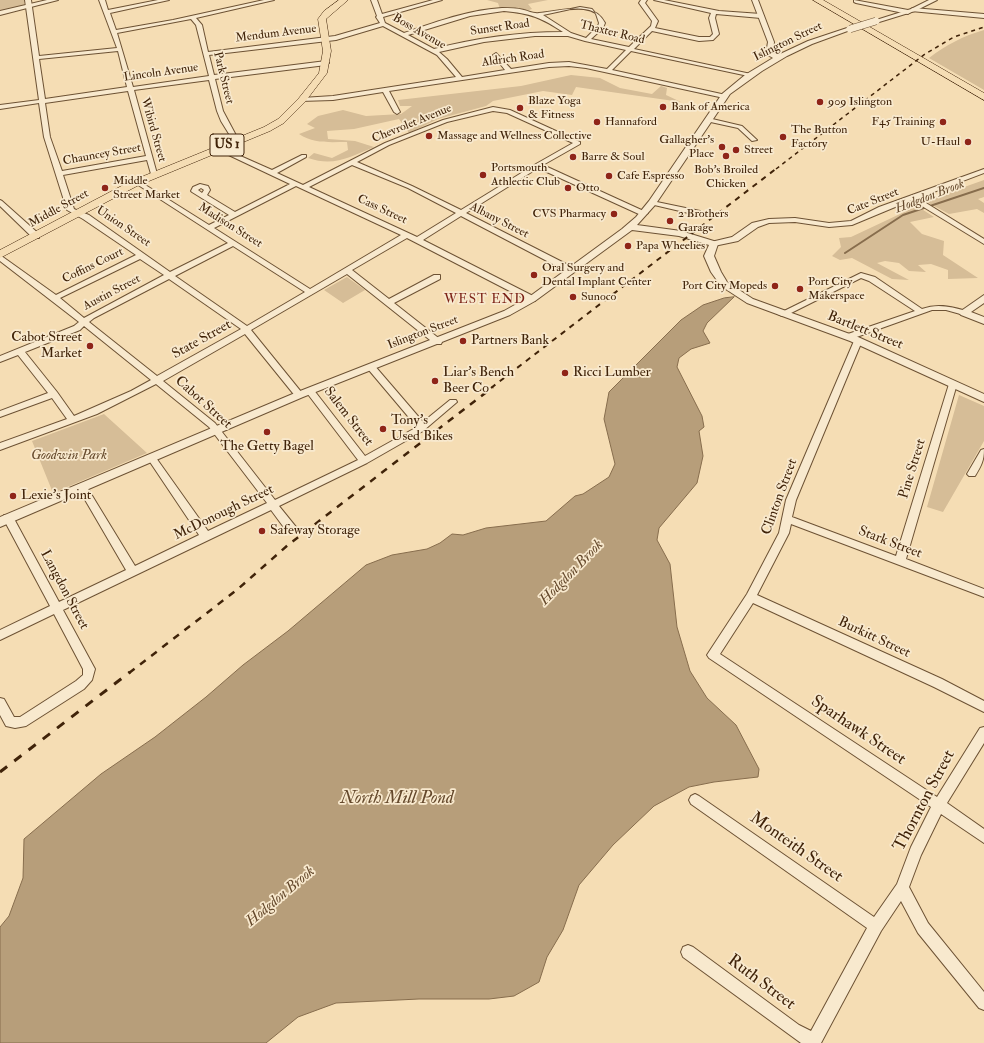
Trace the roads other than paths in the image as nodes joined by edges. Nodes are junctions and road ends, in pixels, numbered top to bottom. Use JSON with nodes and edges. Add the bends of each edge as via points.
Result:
{"nodes":[{"id":1,"x":55,"y":0,"type":"edge"},
{"id":2,"x":102,"y":0,"type":"edge"},
{"id":3,"x":166,"y":0,"type":"edge"},
{"id":4,"x":239,"y":0,"type":"edge"},
{"id":5,"x":271,"y":0,"type":"edge"},
{"id":6,"x":344,"y":0,"type":"edge"},
{"id":7,"x":374,"y":0,"type":"edge"},
{"id":8,"x":439,"y":0,"type":"edge"},
{"id":9,"x":644,"y":0,"type":"edge"},
{"id":10,"x":657,"y":0,"type":"edge"},
{"id":11,"x":755,"y":0,"type":"edge"},
{"id":12,"x":817,"y":0,"type":"edge"},
{"id":13,"x":823,"y":0,"type":"edge"},
{"id":14,"x":934,"y":0,"type":"edge"},
{"id":15,"x":858,"y":1,"type":"edge"},
{"id":16,"x":28,"y":4,"type":"edge"},
{"id":17,"x":244,"y":7,"type":"junction"},
{"id":18,"x":921,"y":7,"type":"junction"},
{"id":19,"x":910,"y":11,"type":"junction"},
{"id":20,"x":108,"y":12,"type":"junction"},
{"id":21,"x":714,"y":12,"type":"junction"},
{"id":22,"x":930,"y":12,"type":"junction"},
{"id":23,"x":0,"y":13,"type":"edge"},
{"id":24,"x":538,"y":15,"type":"junction"},
{"id":25,"x":761,"y":16,"type":"junction"},
{"id":26,"x":984,"y":16,"type":"edge"},
{"id":27,"x":379,"y":17,"type":"junction"},
{"id":28,"x":194,"y":18,"type":"junction"},
{"id":29,"x":383,"y":24,"type":"junction"},
{"id":30,"x":652,"y":29,"type":"junction"},
{"id":31,"x":115,"y":32,"type":"junction"},
{"id":32,"x":569,"y":34,"type":"junction"},
{"id":33,"x":404,"y":35,"type":"junction"},
{"id":34,"x":324,"y":39,"type":"junction"},
{"id":35,"x":587,"y":40,"type":"junction"},
{"id":36,"x":120,"y":49,"type":"junction"},
{"id":37,"x":630,"y":50,"type":"junction"},
{"id":38,"x":434,"y":52,"type":"junction"},
{"id":39,"x":206,"y":54,"type":"junction"},
{"id":40,"x":496,"y":55,"type":"dead end"},
{"id":41,"x":36,"y":58,"type":"junction"},
{"id":42,"x":778,"y":58,"type":"junction"},
{"id":43,"x":326,"y":64,"type":"junction"},
{"id":44,"x":609,"y":70,"type":"junction"},
{"id":45,"x":509,"y":71,"type":"junction"},
{"id":46,"x":751,"y":76,"type":"junction"},
{"id":47,"x":211,"y":78,"type":"junction"},
{"id":48,"x":460,"y":78,"type":"junction"},
{"id":49,"x":130,"y":89,"type":"junction"},
{"id":50,"x":385,"y":90,"type":"junction"},
{"id":51,"x":984,"y":92,"type":"edge"},
{"id":52,"x":724,"y":96,"type":"junction"},
{"id":53,"x":984,"y":97,"type":"edge"},
{"id":54,"x":302,"y":100,"type":"junction"},
{"id":55,"x":41,"y":101,"type":"junction"},
{"id":56,"x":0,"y":107,"type":"edge"},
{"id":57,"x":397,"y":112,"type":"dead end"},
{"id":58,"x":708,"y":120,"type":"junction"},
{"id":59,"x":754,"y":140,"type":"dead end"},
{"id":60,"x":236,"y":141,"type":"junction"},
{"id":61,"x":218,"y":148,"type":"junction"},
{"id":62,"x":304,"y":156,"type":"dead end"},
{"id":63,"x":148,"y":158,"type":"junction"},
{"id":64,"x":352,"y":162,"type":"junction"},
{"id":65,"x":538,"y":165,"type":"junction"},
{"id":66,"x":984,"y":171,"type":"edge"},
{"id":67,"x":272,"y":173,"type":"junction"},
{"id":68,"x":59,"y":174,"type":"junction"},
{"id":69,"x":154,"y":174,"type":"junction"},
{"id":70,"x":137,"y":182,"type":"junction"},
{"id":71,"x":296,"y":184,"type":"junction"},
{"id":72,"x":304,"y":188,"type":"junction"},
{"id":73,"x":202,"y":196,"type":"dead end"},
{"id":74,"x":912,"y":198,"type":"junction"},
{"id":75,"x":0,"y":202,"type":"edge"},
{"id":76,"x":652,"y":203,"type":"junction"},
{"id":77,"x":78,"y":213,"type":"junction"},
{"id":78,"x":644,"y":213,"type":"junction"},
{"id":79,"x":698,"y":213,"type":"dead end"},
{"id":80,"x":460,"y":214,"type":"junction"},
{"id":81,"x":235,"y":215,"type":"junction"},
{"id":82,"x":210,"y":227,"type":"junction"},
{"id":83,"x":631,"y":227,"type":"junction"},
{"id":84,"x":407,"y":235,"type":"junction"},
{"id":85,"x":36,"y":236,"type":"junction"},
{"id":86,"x":695,"y":239,"type":"junction"},
{"id":87,"x":418,"y":240,"type":"junction"},
{"id":88,"x":984,"y":242,"type":"edge"},
{"id":89,"x":233,"y":243,"type":"junction"},
{"id":90,"x":714,"y":244,"type":"junction"},
{"id":91,"x":142,"y":255,"type":"junction"},
{"id":92,"x":0,"y":256,"type":"edge"},
{"id":93,"x":709,"y":256,"type":"junction"},
{"id":94,"x":347,"y":270,"type":"junction"},
{"id":95,"x":571,"y":270,"type":"junction"},
{"id":96,"x":172,"y":276,"type":"junction"},
{"id":97,"x":437,"y":277,"type":"dead end"},
{"id":98,"x":310,"y":292,"type":"junction"},
{"id":99,"x":55,"y":298,"type":"junction"},
{"id":100,"x":984,"y":298,"type":"edge"},
{"id":101,"x":532,"y":299,"type":"junction"},
{"id":102,"x":390,"y":302,"type":"junction"},
{"id":103,"x":920,"y":311,"type":"junction"},
{"id":104,"x":964,"y":313,"type":"junction"},
{"id":105,"x":782,"y":314,"type":"junction"},
{"id":106,"x":984,"y":321,"type":"edge"},
{"id":107,"x":84,"y":322,"type":"junction"},
{"id":108,"x":246,"y":330,"type":"junction"},
{"id":109,"x":848,"y":337,"type":"junction"},
{"id":110,"x":858,"y":341,"type":"junction"},
{"id":111,"x":438,"y":342,"type":"junction"},
{"id":112,"x":19,"y":351,"type":"junction"},
{"id":113,"x":0,"y":358,"type":"edge"},
{"id":114,"x":371,"y":367,"type":"junction"},
{"id":115,"x":157,"y":380,"type":"junction"},
{"id":116,"x":953,"y":384,"type":"junction"},
{"id":117,"x":310,"y":391,"type":"junction"},
{"id":118,"x":54,"y":394,"type":"junction"},
{"id":119,"x":299,"y":395,"type":"junction"},
{"id":120,"x":984,"y":398,"type":"edge"},
{"id":121,"x":453,"y":402,"type":"dead end"},
{"id":122,"x":0,"y":414,"type":"edge"},
{"id":123,"x":72,"y":420,"type":"junction"},
{"id":124,"x":422,"y":427,"type":"junction"},
{"id":125,"x":216,"y":430,"type":"junction"},
{"id":126,"x":0,"y":447,"type":"edge"},
{"id":127,"x":984,"y":452,"type":"edge"},
{"id":128,"x":151,"y":457,"type":"junction"},
{"id":129,"x":364,"y":461,"type":"junction"},
{"id":130,"x":972,"y":474,"type":"dead end"},
{"id":131,"x":82,"y":486,"type":"junction"},
{"id":132,"x":274,"y":504,"type":"junction"},
{"id":133,"x":787,"y":519,"type":"junction"},
{"id":134,"x":4,"y":520,"type":"edge"},
{"id":135,"x":292,"y":530,"type":"dead end"},
{"id":136,"x":206,"y":537,"type":"junction"},
{"id":137,"x":900,"y":561,"type":"junction"},
{"id":138,"x":133,"y":572,"type":"junction"},
{"id":139,"x":984,"y":593,"type":"edge"},
{"id":140,"x":751,"y":597,"type":"junction"},
{"id":141,"x":56,"y":608,"type":"junction"},
{"id":142,"x":0,"y":635,"type":"edge"},
{"id":143,"x":713,"y":655,"type":"joint"},
{"id":144,"x":0,"y":703,"type":"edge"},
{"id":145,"x":984,"y":707,"type":"edge"},
{"id":146,"x":984,"y":732,"type":"edge"},
{"id":147,"x":695,"y":800,"type":"dead end"},
{"id":148,"x":939,"y":805,"type":"junction"},
{"id":149,"x":984,"y":837,"type":"edge"},
{"id":150,"x":902,"y":888,"type":"junction"},
{"id":151,"x":876,"y":926,"type":"junction"},
{"id":152,"x":688,"y":952,"type":"dead end"},
{"id":153,"x":984,"y":1003,"type":"edge"},
{"id":154,"x":815,"y":1039,"type":"joint"}],
"edges":[{"from":1,"to":16,"type":"street"},
{"from":2,"to":20,"type":"street","name":"Wibird Street"},
{"from":3,"to":20,"type":"street"},
{"from":4,"to":17,"type":"street"},
{"from":5,"to":17,"type":"street"},
{"from":6,"to":34,"type":"main road","name":"Middle Street","number":"US 1","via":[[323,17]]},
{"from":7,"to":27,"type":"street"},
{"from":8,"to":27,"type":"street"},
{"from":9,"to":30,"type":"street","via":[[642,3],[655,21]]},
{"from":10,"to":21,"type":"street"},
{"from":11,"to":25,"type":"street"},
{"from":12,"to":53,"type":"main road"},
{"from":13,"to":51,"type":"main road"},
{"from":14,"to":18,"type":"street","name":"Islington Street"},
{"from":15,"to":19,"type":"street"},
{"from":16,"to":23,"type":"street"},
{"from":16,"to":41,"type":"street","name":"Union Street"},
{"from":17,"to":28,"type":"street"},
{"from":18,"to":19,"type":"street","name":"Islington Street"},
{"from":18,"to":22,"type":"street"},
{"from":19,"to":22,"type":"street"},
{"from":19,"to":42,"type":"street","name":"Islington Street","bridge":true,"via":[[816,40]]},
{"from":20,"to":31,"type":"street","name":"Wibird Street"},
{"from":21,"to":25,"type":"street"},
{"from":21,"to":30,"type":"street","via":[[712,18],[716,34],[712,39],[698,40]]},
{"from":22,"to":26,"type":"street"},
{"from":24,"to":32,"type":"street","name":"Thaxter Road"},
{"from":24,"to":33,"type":"street","name":"Thaxter Road","via":[[510,10],[479,12]]},
{"from":24,"to":35,"type":"street","via":[[580,7],[593,8],[599,14],[602,23]]},
{"from":25,"to":42,"type":"street","via":[[771,42],[769,54]]},
{"from":27,"to":29,"type":"street"},
{"from":28,"to":31,"type":"street"},
{"from":28,"to":39,"type":"street","name":"Park Street","via":[[199,25]]},
{"from":29,"to":33,"type":"street","name":"Boss Avenue"},
{"from":29,"to":34,"type":"street","name":"Mendum Avenue"},
{"from":30,"to":37,"type":"street"},
{"from":31,"to":36,"type":"street","name":"Wibird Street"},
{"from":32,"to":35,"type":"street","name":"Thaxter Road"},
{"from":32,"to":38,"type":"street","name":"Sunset Road","via":[[518,36]]},
{"from":33,"to":38,"type":"street","name":"Boss Avenue"},
{"from":34,"to":39,"type":"street","name":"Mendum Avenue"},
{"from":34,"to":43,"type":"main road","name":"Middle Street","number":"US 1","via":[[327,51]]},
{"from":35,"to":37,"type":"street","name":"Thaxter Road"},
{"from":36,"to":41,"type":"street"},
{"from":36,"to":49,"type":"street","name":"Wibird Street"},
{"from":37,"to":44,"type":"street"},
{"from":37,"to":46,"type":"street","name":"Thaxter Road"},
{"from":38,"to":48,"type":"street","name":"Boss Avenue","via":[[445,60]]},
{"from":39,"to":47,"type":"street","name":"Park Street"},
{"from":40,"to":45,"type":"street"},
{"from":41,"to":55,"type":"street","name":"Union Street"},
{"from":42,"to":46,"type":"street","name":"Islington Street"},
{"from":43,"to":47,"type":"street","name":"Lincoln Avenue"},
{"from":43,"to":54,"type":"main road","name":"Middle Street","number":"US 1","via":[[321,77]]},
{"from":44,"to":45,"type":"street","name":"Aldrich Road","via":[[569,64]]},
{"from":44,"to":52,"type":"street","name":"Aldrich Road"},
{"from":45,"to":48,"type":"street","name":"Aldrich Road"},
{"from":46,"to":52,"type":"street","name":"Islington Street"},
{"from":47,"to":49,"type":"street","name":"Lincoln Avenue"},
{"from":47,"to":60,"type":"street","name":"Park Street","via":[[220,111]]},
{"from":48,"to":50,"type":"street","name":"Aldrich Road"},
{"from":49,"to":55,"type":"street","name":"Lincoln Avenue"},
{"from":49,"to":63,"type":"street","name":"Wibird Street"},
{"from":50,"to":54,"type":"street","name":"Aldrich Road"},
{"from":50,"to":57,"type":"street"},
{"from":52,"to":58,"type":"street","name":"Islington Street"},
{"from":54,"to":60,"type":"main road","name":"Middle Street","number":"US 1","via":[[277,124]]},
{"from":55,"to":56,"type":"street","name":"Lincoln Avenue"},
{"from":55,"to":68,"type":"street","name":"Union Street","via":[[47,138]]},
{"from":58,"to":59,"type":"street","via":[[740,127]]},
{"from":58,"to":76,"type":"street","name":"Islington Street"},
{"from":60,"to":61,"type":"main road","name":"Middle Street","number":"US 1"},
{"from":61,"to":67,"type":"street","name":"Cass Street"},
{"from":61,"to":69,"type":"main road","name":"Middle Street","number":"US 1"},
{"from":62,"to":67,"type":"street"},
{"from":63,"to":68,"type":"street","name":"Chauncey Street"},
{"from":63,"to":69,"type":"street","name":"Wibird Street"},
{"from":64,"to":65,"type":"street","name":"Chevrolet Avenue","via":[[435,124],[493,109],[508,111],[578,143]]},
{"from":64,"to":72,"type":"street","name":"Chevrolet Avenue"},
{"from":64,"to":80,"type":"street","via":[[410,187]]},
{"from":65,"to":78,"type":"street"},
{"from":65,"to":80,"type":"street"},
{"from":66,"to":74,"type":"street"},
{"from":67,"to":71,"type":"street","name":"Cass Street"},
{"from":68,"to":77,"type":"street","name":"Union Street","via":[[71,210]]},
{"from":69,"to":70,"type":"main road","name":"Middle Street","number":"US 1"},
{"from":70,"to":77,"type":"main road","name":"Middle Street","number":"US 1"},
{"from":70,"to":82,"type":"street","name":"Madison Street"},
{"from":71,"to":72,"type":"street","name":"Cass Street"},
{"from":71,"to":81,"type":"street"},
{"from":72,"to":84,"type":"street","name":"Cass Street"},
{"from":73,"to":81,"type":"street"},
{"from":74,"to":88,"type":"street","name":"Cate Street"},
{"from":74,"to":90,"type":"street","name":"Cate Street","via":[[852,223],[832,225],[795,220],[769,221],[755,225],[735,239]]},
{"from":75,"to":85,"type":"street"},
{"from":76,"to":78,"type":"street","name":"Islington Street"},
{"from":76,"to":79,"type":"street"},
{"from":77,"to":85,"type":"main road","name":"Middle Street","number":"US 1"},
{"from":77,"to":91,"type":"street","name":"Union Street"},
{"from":78,"to":83,"type":"street","name":"Islington Street"},
{"from":80,"to":87,"type":"street","name":"Albany Street"},
{"from":80,"to":95,"type":"street","name":"Albany Street"},
{"from":81,"to":82,"type":"street"},
{"from":82,"to":89,"type":"street","name":"Madison Street"},
{"from":83,"to":86,"type":"street","via":[[681,234]]},
{"from":83,"to":95,"type":"street","name":"Islington Street"},
{"from":84,"to":87,"type":"street","name":"Cass Street"},
{"from":84,"to":94,"type":"street","name":"State Street"},
{"from":85,"to":92,"type":"main road","name":"Middle Street","number":"US 1"},
{"from":86,"to":90,"type":"street"},
{"from":86,"to":93,"type":"street","name":"Bartlett Street"},
{"from":87,"to":101,"type":"street","name":"Cass Street"},
{"from":89,"to":96,"type":"street","name":"Austin Street"},
{"from":89,"to":98,"type":"street","name":"Madison Street"},
{"from":90,"to":93,"type":"street"},
{"from":91,"to":96,"type":"street","name":"Union Street"},
{"from":91,"to":99,"type":"street","name":"Coffins Court"},
{"from":92,"to":99,"type":"street","name":"Cabot Street"},
{"from":93,"to":105,"type":"street","name":"Bartlett Street","via":[[719,278],[734,291],[750,301]]},
{"from":94,"to":98,"type":"street","name":"State Street"},
{"from":94,"to":102,"type":"street"},
{"from":95,"to":101,"type":"street","name":"Islington Street"},
{"from":96,"to":107,"type":"street","name":"Austin Street","via":[[91,316]]},
{"from":96,"to":108,"type":"street","name":"Union Street"},
{"from":97,"to":102,"type":"street"},
{"from":98,"to":108,"type":"street","name":"State Street"},
{"from":99,"to":107,"type":"street","name":"Cabot Street"},
{"from":100,"to":104,"type":"street"},
{"from":101,"to":111,"type":"street","name":"Islington Street","via":[[494,320]]},
{"from":102,"to":111,"type":"street"},
{"from":103,"to":104,"type":"street","via":[[938,308]]},
{"from":103,"to":105,"type":"street","via":[[872,279],[861,275]]},
{"from":103,"to":109,"type":"street"},
{"from":104,"to":106,"type":"street"},
{"from":105,"to":109,"type":"street","name":"Bartlett Street"},
{"from":107,"to":112,"type":"street","name":"Austin Street","via":[[77,328]]},
{"from":107,"to":115,"type":"street","name":"Cabot Street"},
{"from":108,"to":115,"type":"street","name":"State Street"},
{"from":108,"to":119,"type":"street","name":"Union Street"},
{"from":109,"to":110,"type":"street","name":"Bartlett Street"},
{"from":110,"to":116,"type":"street","name":"Bartlett Street"},
{"from":110,"to":133,"type":"street","name":"Clinton Street","via":[[791,500]]},
{"from":111,"to":114,"type":"street","name":"Islington Street"},
{"from":112,"to":113,"type":"street","name":"Austin Street"},
{"from":112,"to":118,"type":"street"},
{"from":114,"to":117,"type":"street","name":"Islington Street"},
{"from":114,"to":124,"type":"street"},
{"from":115,"to":123,"type":"street","name":"State Street","via":[[108,406]]},
{"from":115,"to":125,"type":"street","name":"Cabot Street"},
{"from":116,"to":120,"type":"street","name":"Bartlett Street"},
{"from":116,"to":137,"type":"street","name":"Pine Street"},
{"from":117,"to":119,"type":"street","name":"Islington Street"},
{"from":117,"to":129,"type":"street","name":"Salem Street"},
{"from":118,"to":122,"type":"street"},
{"from":118,"to":123,"type":"street"},
{"from":119,"to":125,"type":"street","name":"Islington Street"},
{"from":121,"to":124,"type":"street","name":"McDonough Street"},
{"from":123,"to":126,"type":"street","name":"State Street"},
{"from":124,"to":129,"type":"street","name":"McDonough Street"},
{"from":125,"to":128,"type":"street","name":"Islington Street"},
{"from":125,"to":132,"type":"street","name":"Cabot Street"},
{"from":127,"to":130,"type":"street"},
{"from":128,"to":131,"type":"street","name":"Islington Street"},
{"from":128,"to":136,"type":"street"},
{"from":129,"to":132,"type":"street","name":"McDonough Street"},
{"from":131,"to":134,"type":"street","name":"Islington Street"},
{"from":131,"to":138,"type":"street"},
{"from":132,"to":135,"type":"street","name":"Cabot Street"},
{"from":132,"to":136,"type":"street","name":"McDonough Street"},
{"from":133,"to":137,"type":"street","name":"Stark Street"},
{"from":133,"to":140,"type":"street","name":"Clinton Street","via":[[784,533]]},
{"from":134,"to":141,"type":"street","name":"Langdon Street"},
{"from":136,"to":138,"type":"street","name":"McDonough Street"},
{"from":137,"to":139,"type":"street","name":"Stark Street"},
{"from":138,"to":141,"type":"street","name":"McDonough Street"},
{"from":140,"to":143,"type":"street","name":"Clinton Street"},
{"from":140,"to":145,"type":"street","name":"Burkitt Street","via":[[938,683]]},
{"from":141,"to":142,"type":"street","name":"McDonough Street"},
{"from":141,"to":144,"type":"street","name":"Langdon Street","via":[[89,669],[88,677],[80,685],[18,723],[10,722]]},
{"from":143,"to":148,"type":"street","name":"Sparhawk Street"},
{"from":146,"to":148,"type":"street","name":"Thornton Street"},
{"from":147,"to":151,"type":"street","name":"Monteith Street"},
{"from":148,"to":149,"type":"street","name":"Sparhawk Street"},
{"from":148,"to":150,"type":"street","name":"Thornton Street"},
{"from":150,"to":151,"type":"street","name":"Thornton Street"},
{"from":150,"to":153,"type":"street","via":[[923,928]]},
{"from":151,"to":154,"type":"street","name":"Thornton Street"},
{"from":152,"to":154,"type":"street","name":"Ruth Street","via":[[794,1030],[807,1038]]}]}
